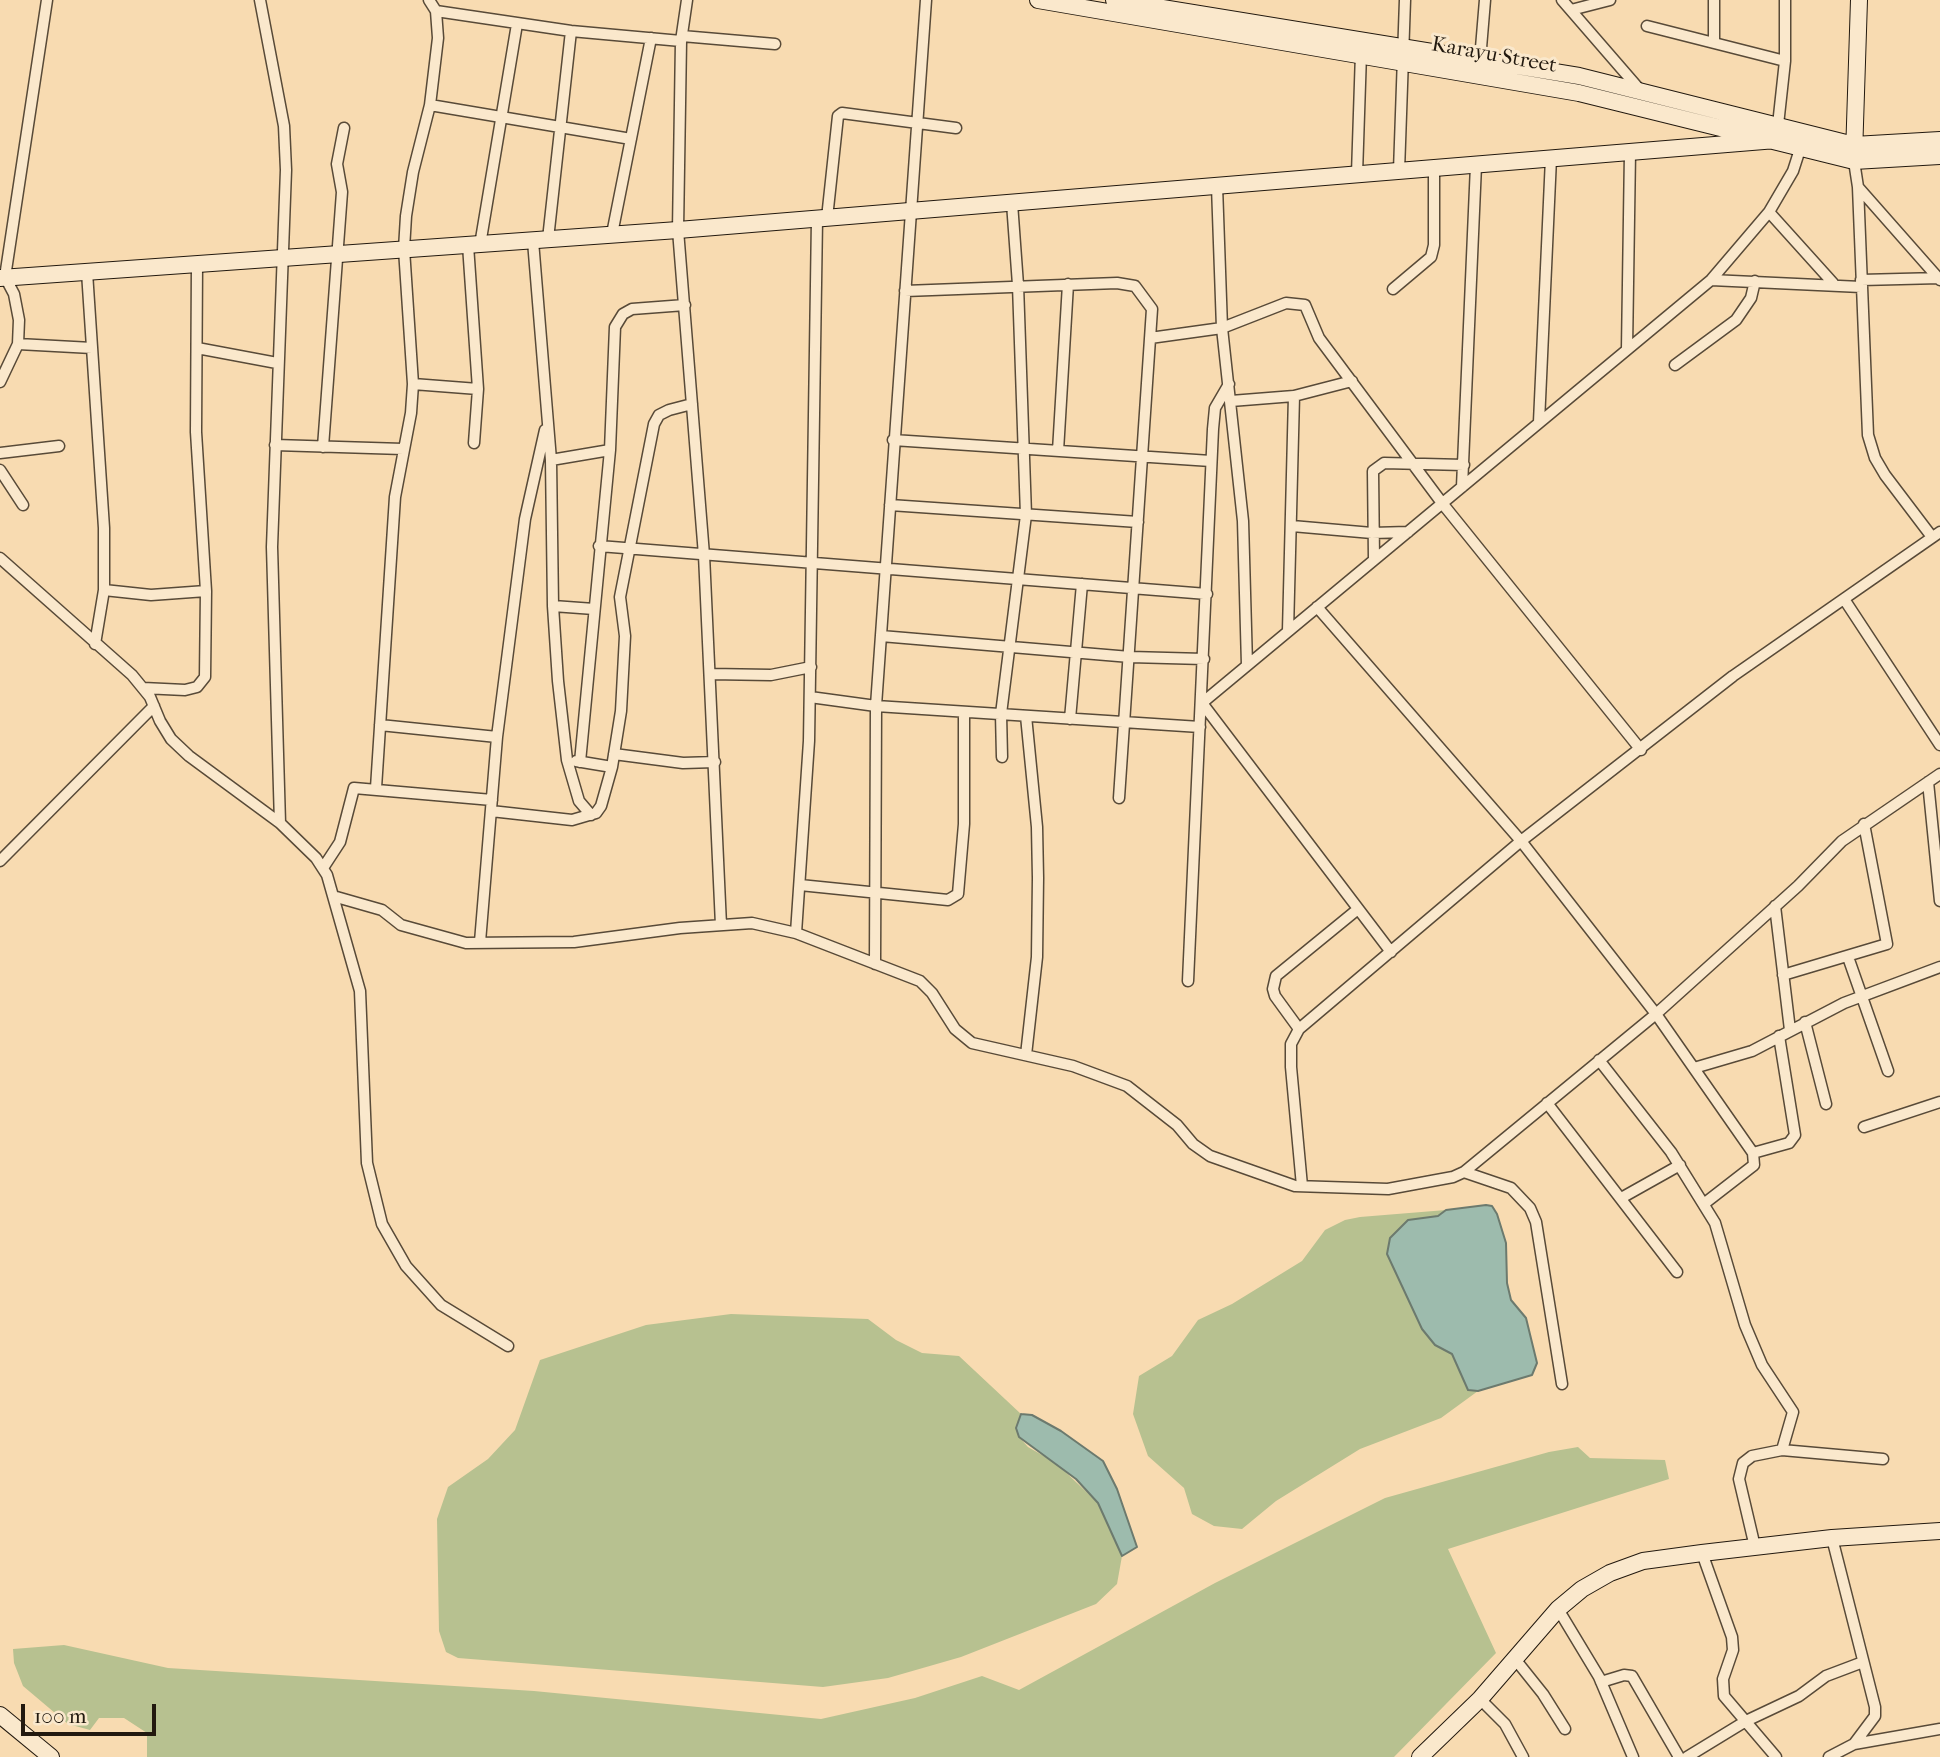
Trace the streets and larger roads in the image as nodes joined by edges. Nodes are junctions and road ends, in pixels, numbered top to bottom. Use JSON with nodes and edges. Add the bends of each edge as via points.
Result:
{"nodes":[{"id":1,"x":47,"y":0,"type":"edge"},
{"id":2,"x":260,"y":0,"type":"edge"},
{"id":3,"x":429,"y":0,"type":"edge"},
{"id":4,"x":687,"y":0,"type":"edge"},
{"id":5,"x":926,"y":0,"type":"edge"},
{"id":6,"x":1038,"y":0,"type":"edge"},
{"id":7,"x":1114,"y":0,"type":"edge"},
{"id":8,"x":1405,"y":0,"type":"edge"},
{"id":9,"x":1485,"y":0,"type":"edge"},
{"id":10,"x":1562,"y":0,"type":"edge"},
{"id":11,"x":1610,"y":0,"type":"edge"},
{"id":12,"x":1714,"y":0,"type":"edge"},
{"id":13,"x":1785,"y":0,"type":"edge"},
{"id":14,"x":1859,"y":0,"type":"edge"},
{"id":15,"x":1571,"y":10,"type":"junction"},
{"id":16,"x":436,"y":11,"type":"junction"},
{"id":17,"x":517,"y":24,"type":"junction"},
{"id":18,"x":1647,"y":26,"type":"dead end"},
{"id":19,"x":571,"y":31,"type":"junction"},
{"id":20,"x":651,"y":38,"type":"junction"},
{"id":21,"x":682,"y":38,"type":"junction"},
{"id":22,"x":1714,"y":43,"type":"junction"},
{"id":23,"x":775,"y":44,"type":"dead end"},
{"id":24,"x":1362,"y":53,"type":"junction"},
{"id":25,"x":1402,"y":53,"type":"junction"},
{"id":26,"x":1480,"y":60,"type":"junction"},
{"id":27,"x":1784,"y":61,"type":"junction"},
{"id":28,"x":1642,"y":92,"type":"junction"},
{"id":29,"x":430,"y":105,"type":"junction"},
{"id":30,"x":501,"y":116,"type":"junction"},
{"id":31,"x":916,"y":122,"type":"junction"},
{"id":32,"x":561,"y":126,"type":"junction"},
{"id":33,"x":344,"y":128,"type":"dead end"},
{"id":34,"x":956,"y":128,"type":"dead end"},
{"id":35,"x":1777,"y":133,"type":"junction"},
{"id":36,"x":631,"y":139,"type":"junction"},
{"id":37,"x":1803,"y":139,"type":"junction"},
{"id":38,"x":1940,"y":141,"type":"edge"},
{"id":39,"x":1630,"y":152,"type":"junction"},
{"id":40,"x":1854,"y":153,"type":"junction"},
{"id":41,"x":1940,"y":156,"type":"edge"},
{"id":42,"x":1551,"y":159,"type":"junction"},
{"id":43,"x":1476,"y":165,"type":"junction"},
{"id":44,"x":1434,"y":168,"type":"junction"},
{"id":45,"x":1399,"y":171,"type":"junction"},
{"id":46,"x":1357,"y":174,"type":"junction"},
{"id":47,"x":1217,"y":186,"type":"junction"},
{"id":48,"x":1858,"y":187,"type":"junction"},
{"id":49,"x":1012,"y":203,"type":"junction"},
{"id":50,"x":910,"y":211,"type":"junction"},
{"id":51,"x":1769,"y":212,"type":"junction"},
{"id":52,"x":822,"y":219,"type":"junction"},
{"id":53,"x":678,"y":230,"type":"junction"},
{"id":54,"x":612,"y":234,"type":"junction"},
{"id":55,"x":541,"y":240,"type":"junction"},
{"id":56,"x":474,"y":245,"type":"junction"},
{"id":57,"x":404,"y":249,"type":"junction"},
{"id":58,"x":337,"y":253,"type":"junction"},
{"id":59,"x":281,"y":258,"type":"junction"},
{"id":60,"x":197,"y":264,"type":"junction"},
{"id":61,"x":87,"y":272,"type":"junction"},
{"id":62,"x":3,"y":278,"type":"edge"},
{"id":63,"x":1711,"y":279,"type":"junction"},
{"id":64,"x":1939,"y":279,"type":"edge"},
{"id":65,"x":1755,"y":281,"type":"junction"},
{"id":66,"x":1861,"y":283,"type":"junction"},
{"id":67,"x":1068,"y":284,"type":"junction"},
{"id":68,"x":1833,"y":284,"type":"junction"},
{"id":69,"x":1018,"y":285,"type":"junction"},
{"id":70,"x":1393,"y":289,"type":"dead end"},
{"id":71,"x":905,"y":291,"type":"junction"},
{"id":72,"x":684,"y":305,"type":"junction"},
{"id":73,"x":1222,"y":328,"type":"junction"},
{"id":74,"x":1150,"y":338,"type":"junction"},
{"id":75,"x":18,"y":344,"type":"junction"},
{"id":76,"x":92,"y":348,"type":"junction"},
{"id":77,"x":197,"y":348,"type":"junction"},
{"id":78,"x":1627,"y":349,"type":"junction"},
{"id":79,"x":277,"y":363,"type":"junction"},
{"id":80,"x":1675,"y":365,"type":"dead end"},
{"id":81,"x":1352,"y":381,"type":"junction"},
{"id":82,"x":0,"y":382,"type":"edge"},
{"id":83,"x":413,"y":384,"type":"junction"},
{"id":84,"x":1229,"y":384,"type":"junction"},
{"id":85,"x":478,"y":389,"type":"junction"},
{"id":86,"x":1294,"y":396,"type":"junction"},
{"id":87,"x":1231,"y":401,"type":"junction"},
{"id":88,"x":692,"y":404,"type":"junction"},
{"id":89,"x":548,"y":417,"type":"junction"},
{"id":90,"x":1539,"y":422,"type":"junction"},
{"id":91,"x":893,"y":440,"type":"junction"},
{"id":92,"x":474,"y":443,"type":"dead end"},
{"id":93,"x":275,"y":445,"type":"junction"},
{"id":94,"x":58,"y":446,"type":"dead end"},
{"id":95,"x":323,"y":447,"type":"junction"},
{"id":96,"x":403,"y":449,"type":"junction"},
{"id":97,"x":1024,"y":449,"type":"junction"},
{"id":98,"x":610,"y":450,"type":"junction"},
{"id":99,"x":1058,"y":451,"type":"junction"},
{"id":100,"x":0,"y":453,"type":"edge"},
{"id":101,"x":1143,"y":456,"type":"junction"},
{"id":102,"x":551,"y":460,"type":"junction"},
{"id":103,"x":1211,"y":461,"type":"junction"},
{"id":104,"x":1414,"y":464,"type":"junction"},
{"id":105,"x":1464,"y":465,"type":"junction"},
{"id":106,"x":0,"y":470,"type":"edge"},
{"id":107,"x":1462,"y":486,"type":"junction"},
{"id":108,"x":1442,"y":503,"type":"junction"},
{"id":109,"x":23,"y":505,"type":"dead end"},
{"id":110,"x":890,"y":505,"type":"junction"},
{"id":111,"x":1026,"y":515,"type":"junction"},
{"id":112,"x":1138,"y":522,"type":"junction"},
{"id":113,"x":1293,"y":526,"type":"junction"},
{"id":114,"x":1408,"y":531,"type":"junction"},
{"id":115,"x":1372,"y":533,"type":"junction"},
{"id":116,"x":1936,"y":535,"type":"edge"},
{"id":117,"x":599,"y":546,"type":"junction"},
{"id":118,"x":629,"y":549,"type":"junction"},
{"id":119,"x":704,"y":555,"type":"junction"},
{"id":120,"x":0,"y":558,"type":"edge"},
{"id":121,"x":1374,"y":559,"type":"junction"},
{"id":122,"x":812,"y":562,"type":"junction"},
{"id":123,"x":886,"y":569,"type":"junction"},
{"id":124,"x":1019,"y":580,"type":"junction"},
{"id":125,"x":1082,"y":584,"type":"junction"},
{"id":126,"x":1134,"y":588,"type":"junction"},
{"id":127,"x":104,"y":590,"type":"junction"},
{"id":128,"x":206,"y":591,"type":"junction"},
{"id":129,"x":1207,"y":594,"type":"junction"},
{"id":130,"x":1844,"y":599,"type":"junction"},
{"id":131,"x":553,"y":606,"type":"junction"},
{"id":132,"x":1317,"y":607,"type":"junction"},
{"id":133,"x":594,"y":610,"type":"junction"},
{"id":134,"x":1288,"y":631,"type":"junction"},
{"id":135,"x":881,"y":636,"type":"junction"},
{"id":136,"x":94,"y":644,"type":"junction"},
{"id":137,"x":1009,"y":645,"type":"junction"},
{"id":138,"x":1076,"y":652,"type":"junction"},
{"id":139,"x":1130,"y":657,"type":"junction"},
{"id":140,"x":1204,"y":659,"type":"junction"},
{"id":141,"x":1247,"y":665,"type":"junction"},
{"id":142,"x":811,"y":667,"type":"junction"},
{"id":143,"x":710,"y":674,"type":"junction"},
{"id":144,"x":143,"y":688,"type":"junction"},
{"id":145,"x":810,"y":697,"type":"junction"},
{"id":146,"x":1202,"y":703,"type":"junction"},
{"id":147,"x":154,"y":706,"type":"junction"},
{"id":148,"x":876,"y":706,"type":"junction"},
{"id":149,"x":964,"y":712,"type":"junction"},
{"id":150,"x":1001,"y":714,"type":"junction"},
{"id":151,"x":1026,"y":716,"type":"junction"},
{"id":152,"x":1070,"y":719,"type":"junction"},
{"id":153,"x":1126,"y":722,"type":"junction"},
{"id":154,"x":380,"y":724,"type":"junction"},
{"id":155,"x":1200,"y":727,"type":"junction"},
{"id":156,"x":497,"y":737,"type":"junction"},
{"id":157,"x":1940,"y":745,"type":"edge"},
{"id":158,"x":1641,"y":750,"type":"junction"},
{"id":159,"x":614,"y":754,"type":"junction"},
{"id":160,"x":1002,"y":757,"type":"dead end"},
{"id":161,"x":567,"y":760,"type":"junction"},
{"id":162,"x":580,"y":762,"type":"junction"},
{"id":163,"x":715,"y":762,"type":"junction"},
{"id":164,"x":612,"y":767,"type":"junction"},
{"id":165,"x":1940,"y":774,"type":"edge"},
{"id":166,"x":1928,"y":782,"type":"junction"},
{"id":167,"x":376,"y":788,"type":"junction"},
{"id":168,"x":1119,"y":798,"type":"dead end"},
{"id":169,"x":491,"y":805,"type":"junction"},
{"id":170,"x":591,"y":815,"type":"junction"},
{"id":171,"x":280,"y":823,"type":"junction"},
{"id":172,"x":1864,"y":824,"type":"junction"},
{"id":173,"x":1521,"y":841,"type":"junction"},
{"id":174,"x":0,"y":861,"type":"edge"},
{"id":175,"x":323,"y":868,"type":"junction"},
{"id":176,"x":800,"y":885,"type":"junction"},
{"id":177,"x":875,"y":891,"type":"junction"},
{"id":178,"x":333,"y":896,"type":"junction"},
{"id":179,"x":1940,"y":901,"type":"edge"},
{"id":180,"x":1775,"y":906,"type":"junction"},
{"id":181,"x":1358,"y":909,"type":"junction"},
{"id":182,"x":721,"y":925,"type":"junction"},
{"id":183,"x":796,"y":933,"type":"junction"},
{"id":184,"x":480,"y":942,"type":"junction"},
{"id":185,"x":1391,"y":952,"type":"junction"},
{"id":186,"x":1847,"y":957,"type":"junction"},
{"id":187,"x":875,"y":964,"type":"junction"},
{"id":188,"x":1940,"y":967,"type":"edge"},
{"id":189,"x":1783,"y":975,"type":"junction"},
{"id":190,"x":1188,"y":981,"type":"dead end"},
{"id":191,"x":1860,"y":996,"type":"junction"},
{"id":192,"x":1656,"y":1014,"type":"junction"},
{"id":193,"x":1805,"y":1022,"type":"junction"},
{"id":194,"x":1299,"y":1028,"type":"junction"},
{"id":195,"x":1790,"y":1030,"type":"junction"},
{"id":196,"x":1779,"y":1036,"type":"junction"},
{"id":197,"x":1026,"y":1055,"type":"junction"},
{"id":198,"x":1599,"y":1060,"type":"junction"},
{"id":199,"x":1694,"y":1068,"type":"junction"},
{"id":200,"x":1888,"y":1072,"type":"dead end"},
{"id":201,"x":1940,"y":1102,"type":"edge"},
{"id":202,"x":1547,"y":1103,"type":"junction"},
{"id":203,"x":1826,"y":1104,"type":"dead end"},
{"id":204,"x":1864,"y":1127,"type":"dead end"},
{"id":205,"x":1753,"y":1153,"type":"junction"},
{"id":206,"x":1680,"y":1165,"type":"junction"},
{"id":207,"x":1464,"y":1172,"type":"junction"},
{"id":208,"x":1302,"y":1186,"type":"junction"},
{"id":209,"x":1623,"y":1197,"type":"junction"},
{"id":210,"x":1705,"y":1203,"type":"junction"},
{"id":211,"x":1678,"y":1272,"type":"dead end"},
{"id":212,"x":508,"y":1346,"type":"dead end"},
{"id":213,"x":1562,"y":1384,"type":"dead end"},
{"id":214,"x":1782,"y":1450,"type":"junction"},
{"id":215,"x":1883,"y":1459,"type":"dead end"},
{"id":216,"x":1940,"y":1531,"type":"edge"},
{"id":217,"x":1832,"y":1538,"type":"junction"},
{"id":218,"x":1755,"y":1547,"type":"junction"},
{"id":219,"x":1702,"y":1553,"type":"junction"},
{"id":220,"x":1558,"y":1609,"type":"junction"},
{"id":221,"x":1515,"y":1659,"type":"junction"},
{"id":222,"x":1863,"y":1662,"type":"junction"},
{"id":223,"x":1601,"y":1682,"type":"junction"},
{"id":224,"x":1480,"y":1699,"type":"junction"},
{"id":225,"x":0,"y":1715,"type":"edge"},
{"id":226,"x":1746,"y":1721,"type":"junction"},
{"id":227,"x":1565,"y":1729,"type":"dead end"},
{"id":228,"x":1940,"y":1729,"type":"edge"},
{"id":229,"x":1854,"y":1744,"type":"junction"},
{"id":230,"x":51,"y":1757,"type":"edge"},
{"id":231,"x":1420,"y":1757,"type":"edge"},
{"id":232,"x":1523,"y":1757,"type":"edge"},
{"id":233,"x":1633,"y":1757,"type":"edge"},
{"id":234,"x":1679,"y":1757,"type":"edge"},
{"id":235,"x":1688,"y":1757,"type":"edge"},
{"id":236,"x":1776,"y":1757,"type":"edge"},
{"id":237,"x":1829,"y":1757,"type":"edge"}],
"edges":[{"from":1,"to":62,"type":"street"},
{"from":2,"to":59,"type":"street","via":[[284,127]]},
{"from":3,"to":16,"type":"street"},
{"from":4,"to":21,"type":"street"},
{"from":5,"to":31,"type":"street"},
{"from":6,"to":24,"type":"street","name":"Karayu Street"},
{"from":7,"to":25,"type":"street","name":"Karayu Street"},
{"from":8,"to":25,"type":"street"},
{"from":9,"to":26,"type":"street"},
{"from":10,"to":15,"type":"street"},
{"from":11,"to":15,"type":"street"},
{"from":12,"to":22,"type":"street"},
{"from":13,"to":27,"type":"street"},
{"from":14,"to":40,"type":"street"},
{"from":15,"to":28,"type":"street"},
{"from":16,"to":17,"type":"street"},
{"from":16,"to":29,"type":"street","via":[[438,38]]},
{"from":17,"to":19,"type":"street"},
{"from":17,"to":30,"type":"street"},
{"from":18,"to":22,"type":"street"},
{"from":19,"to":20,"type":"street"},
{"from":19,"to":32,"type":"street"},
{"from":20,"to":21,"type":"street"},
{"from":20,"to":36,"type":"street"},
{"from":21,"to":23,"type":"street"},
{"from":21,"to":53,"type":"street"},
{"from":22,"to":27,"type":"street"},
{"from":24,"to":25,"type":"street","name":"Karayu Street"},
{"from":24,"to":46,"type":"street"},
{"from":25,"to":26,"type":"street","name":"Karayu Street"},
{"from":25,"to":35,"type":"street","name":"Karayu Street"},
{"from":25,"to":45,"type":"street"},
{"from":26,"to":28,"type":"street","name":"Karayu Street"},
{"from":27,"to":35,"type":"street"},
{"from":28,"to":35,"type":"street","name":"Karayu Street"},
{"from":29,"to":30,"type":"street"},
{"from":29,"to":57,"type":"street","via":[[412,172]]},
{"from":30,"to":32,"type":"street"},
{"from":30,"to":56,"type":"street"},
{"from":31,"to":34,"type":"street"},
{"from":31,"to":50,"type":"street"},
{"from":31,"to":52,"type":"street","via":[[847,112],[838,116]]},
{"from":32,"to":36,"type":"street"},
{"from":32,"to":55,"type":"street"},
{"from":33,"to":58,"type":"street","via":[[337,164],[342,192]]},
{"from":35,"to":37,"type":"street","name":"Karayu Street"},
{"from":35,"to":39,"type":"street"},
{"from":36,"to":54,"type":"street"},
{"from":37,"to":40,"type":"street","name":"Karayu Street"},
{"from":37,"to":51,"type":"street","via":[[1793,171]]},
{"from":38,"to":40,"type":"street","name":"Karayu Street"},
{"from":39,"to":42,"type":"street"},
{"from":39,"to":78,"type":"street"},
{"from":40,"to":41,"type":"street","name":"Karayu Street"},
{"from":40,"to":48,"type":"street"},
{"from":42,"to":43,"type":"street"},
{"from":42,"to":90,"type":"street"},
{"from":43,"to":44,"type":"street"},
{"from":43,"to":105,"type":"street"},
{"from":44,"to":45,"type":"street"},
{"from":44,"to":70,"type":"street","via":[[1431,257]]},
{"from":45,"to":46,"type":"street"},
{"from":46,"to":47,"type":"street"},
{"from":47,"to":49,"type":"street"},
{"from":47,"to":73,"type":"street"},
{"from":48,"to":64,"type":"street"},
{"from":48,"to":66,"type":"street"},
{"from":49,"to":50,"type":"street"},
{"from":49,"to":69,"type":"street"},
{"from":50,"to":52,"type":"street"},
{"from":50,"to":71,"type":"street"},
{"from":51,"to":63,"type":"street"},
{"from":51,"to":68,"type":"street"},
{"from":52,"to":53,"type":"street"},
{"from":52,"to":122,"type":"street"},
{"from":53,"to":54,"type":"street"},
{"from":53,"to":72,"type":"street"},
{"from":54,"to":55,"type":"street"},
{"from":55,"to":56,"type":"street"},
{"from":55,"to":89,"type":"street"},
{"from":56,"to":57,"type":"street"},
{"from":56,"to":85,"type":"street"},
{"from":57,"to":58,"type":"street"},
{"from":57,"to":83,"type":"street"},
{"from":58,"to":59,"type":"street"},
{"from":58,"to":95,"type":"street"},
{"from":59,"to":60,"type":"street"},
{"from":59,"to":79,"type":"street"},
{"from":60,"to":61,"type":"street"},
{"from":60,"to":77,"type":"street"},
{"from":61,"to":62,"type":"street"},
{"from":61,"to":76,"type":"street"},
{"from":62,"to":75,"type":"street","via":[[14,294]]},
{"from":63,"to":65,"type":"street"},
{"from":63,"to":78,"type":"street"},
{"from":64,"to":66,"type":"street"},
{"from":65,"to":68,"type":"street"},
{"from":65,"to":80,"type":"street","via":[[1751,298],[1736,320]]},
{"from":66,"to":68,"type":"street"},
{"from":66,"to":116,"type":"street","via":[[1868,435],[1885,475]]},
{"from":67,"to":69,"type":"street"},
{"from":67,"to":74,"type":"street","via":[[1135,286],[1152,309]]},
{"from":67,"to":99,"type":"street"},
{"from":69,"to":71,"type":"street"},
{"from":69,"to":97,"type":"street"},
{"from":71,"to":91,"type":"street"},
{"from":72,"to":88,"type":"street"},
{"from":72,"to":98,"type":"street","via":[[632,309],[615,327]]},
{"from":73,"to":74,"type":"street"},
{"from":73,"to":81,"type":"street","via":[[1286,303],[1305,305],[1312,327]]},
{"from":73,"to":84,"type":"street"},
{"from":74,"to":101,"type":"street"},
{"from":75,"to":76,"type":"street"},
{"from":75,"to":82,"type":"street"},
{"from":76,"to":127,"type":"street"},
{"from":77,"to":79,"type":"street"},
{"from":77,"to":128,"type":"street","via":[[196,432]]},
{"from":78,"to":90,"type":"street"},
{"from":79,"to":93,"type":"street"},
{"from":81,"to":86,"type":"street"},
{"from":81,"to":104,"type":"street"},
{"from":83,"to":85,"type":"street"},
{"from":83,"to":96,"type":"street"},
{"from":84,"to":87,"type":"street"},
{"from":84,"to":103,"type":"street","via":[[1215,408]]},
{"from":85,"to":92,"type":"street"},
{"from":86,"to":87,"type":"street"},
{"from":86,"to":113,"type":"street"},
{"from":87,"to":141,"type":"street","via":[[1243,520]]},
{"from":88,"to":118,"type":"street","via":[[659,415],[654,424]]},
{"from":88,"to":119,"type":"street"},
{"from":89,"to":102,"type":"street"},
{"from":89,"to":156,"type":"street","via":[[526,519]]},
{"from":90,"to":107,"type":"street"},
{"from":91,"to":97,"type":"street"},
{"from":91,"to":110,"type":"street"},
{"from":93,"to":95,"type":"street"},
{"from":93,"to":171,"type":"street","via":[[272,547]]},
{"from":94,"to":100,"type":"street"},
{"from":95,"to":96,"type":"street"},
{"from":96,"to":154,"type":"street","via":[[395,497]]},
{"from":97,"to":99,"type":"street"},
{"from":97,"to":111,"type":"street"},
{"from":98,"to":102,"type":"street"},
{"from":98,"to":117,"type":"street"},
{"from":99,"to":101,"type":"street"},
{"from":101,"to":103,"type":"street"},
{"from":101,"to":112,"type":"street"},
{"from":102,"to":131,"type":"street"},
{"from":103,"to":129,"type":"street"},
{"from":104,"to":105,"type":"street"},
{"from":104,"to":108,"type":"street"},
{"from":104,"to":115,"type":"street","via":[[1384,463],[1373,471]]},
{"from":105,"to":107,"type":"street"},
{"from":106,"to":109,"type":"street"},
{"from":107,"to":108,"type":"street"},
{"from":108,"to":114,"type":"street"},
{"from":108,"to":158,"type":"street"},
{"from":110,"to":111,"type":"street"},
{"from":110,"to":123,"type":"street"},
{"from":111,"to":112,"type":"street"},
{"from":111,"to":124,"type":"street"},
{"from":112,"to":126,"type":"street"},
{"from":113,"to":115,"type":"street"},
{"from":113,"to":134,"type":"street"},
{"from":114,"to":115,"type":"street"},
{"from":114,"to":121,"type":"street"},
{"from":115,"to":121,"type":"street"},
{"from":116,"to":130,"type":"street"},
{"from":117,"to":118,"type":"street"},
{"from":117,"to":133,"type":"street"},
{"from":118,"to":119,"type":"street"},
{"from":118,"to":159,"type":"street","via":[[620,597],[624,647]]},
{"from":119,"to":122,"type":"street"},
{"from":119,"to":143,"type":"street"},
{"from":120,"to":136,"type":"street"},
{"from":121,"to":132,"type":"street"},
{"from":122,"to":123,"type":"street"},
{"from":122,"to":142,"type":"street"},
{"from":123,"to":124,"type":"street"},
{"from":123,"to":135,"type":"street"},
{"from":124,"to":125,"type":"street"},
{"from":124,"to":137,"type":"street"},
{"from":125,"to":126,"type":"street"},
{"from":125,"to":138,"type":"street"},
{"from":126,"to":129,"type":"street"},
{"from":126,"to":139,"type":"street"},
{"from":127,"to":128,"type":"street","via":[[151,596]]},
{"from":127,"to":136,"type":"street"},
{"from":128,"to":144,"type":"street","via":[[205,677],[197,687],[186,690]]},
{"from":129,"to":140,"type":"street"},
{"from":130,"to":157,"type":"street"},
{"from":130,"to":158,"type":"street","via":[[1733,676]]},
{"from":131,"to":133,"type":"street"},
{"from":131,"to":161,"type":"street"},
{"from":132,"to":134,"type":"street"},
{"from":132,"to":173,"type":"street"},
{"from":133,"to":162,"type":"street"},
{"from":134,"to":141,"type":"street"},
{"from":135,"to":137,"type":"street"},
{"from":135,"to":148,"type":"street"},
{"from":136,"to":144,"type":"street"},
{"from":137,"to":138,"type":"street"},
{"from":137,"to":150,"type":"street"},
{"from":138,"to":139,"type":"street"},
{"from":138,"to":152,"type":"street"},
{"from":139,"to":140,"type":"street"},
{"from":139,"to":153,"type":"street"},
{"from":140,"to":146,"type":"street"},
{"from":141,"to":146,"type":"street"},
{"from":142,"to":143,"type":"street","via":[[771,676]]},
{"from":142,"to":145,"type":"street"},
{"from":143,"to":163,"type":"street"},
{"from":144,"to":147,"type":"street"},
{"from":145,"to":148,"type":"street"},
{"from":145,"to":176,"type":"street"},
{"from":146,"to":155,"type":"street"},
{"from":146,"to":181,"type":"street"},
{"from":147,"to":171,"type":"street","via":[[172,739],[189,756]]},
{"from":147,"to":174,"type":"street"},
{"from":148,"to":149,"type":"street"},
{"from":148,"to":177,"type":"street"},
{"from":149,"to":150,"type":"street"},
{"from":149,"to":177,"type":"street","via":[[964,824],[958,894],[948,900]]},
{"from":150,"to":151,"type":"street"},
{"from":150,"to":160,"type":"street"},
{"from":151,"to":152,"type":"street"},
{"from":151,"to":197,"type":"street","via":[[1038,877],[1037,957]]},
{"from":152,"to":153,"type":"street"},
{"from":153,"to":155,"type":"street"},
{"from":153,"to":168,"type":"street"},
{"from":154,"to":156,"type":"street"},
{"from":154,"to":167,"type":"street"},
{"from":155,"to":190,"type":"street"},
{"from":156,"to":169,"type":"street"},
{"from":158,"to":173,"type":"street"},
{"from":159,"to":163,"type":"street","via":[[683,763]]},
{"from":159,"to":164,"type":"street"},
{"from":161,"to":162,"type":"street"},
{"from":161,"to":170,"type":"street","via":[[579,801]]},
{"from":162,"to":164,"type":"street"},
{"from":163,"to":182,"type":"street"},
{"from":164,"to":170,"type":"street","via":[[601,806]]},
{"from":165,"to":166,"type":"street"},
{"from":166,"to":172,"type":"street"},
{"from":166,"to":179,"type":"street"},
{"from":167,"to":169,"type":"street"},
{"from":167,"to":175,"type":"street","via":[[354,788],[340,842]]},
{"from":169,"to":170,"type":"street","via":[[549,820]]},
{"from":169,"to":184,"type":"street"},
{"from":171,"to":175,"type":"street"},
{"from":172,"to":180,"type":"street"},
{"from":172,"to":186,"type":"street","via":[[1888,937],[1880,948]]},
{"from":173,"to":185,"type":"street"},
{"from":173,"to":192,"type":"street"},
{"from":175,"to":178,"type":"street"},
{"from":176,"to":177,"type":"street"},
{"from":176,"to":183,"type":"street"},
{"from":177,"to":187,"type":"street"},
{"from":178,"to":184,"type":"street","via":[[382,910],[401,925],[466,943]]},
{"from":178,"to":212,"type":"street","via":[[360,991],[367,1163],[382,1224],[405,1265],[441,1305]]},
{"from":180,"to":189,"type":"street"},
{"from":180,"to":192,"type":"street"},
{"from":181,"to":185,"type":"street"},
{"from":181,"to":194,"type":"street","via":[[1276,976],[1275,996]]},
{"from":182,"to":183,"type":"street","via":[[752,923]]},
{"from":182,"to":184,"type":"street","via":[[574,942]]},
{"from":183,"to":187,"type":"street"},
{"from":185,"to":194,"type":"street"},
{"from":186,"to":189,"type":"street"},
{"from":186,"to":191,"type":"street"},
{"from":187,"to":197,"type":"street","via":[[920,981],[955,1029],[972,1043]]},
{"from":188,"to":191,"type":"street"},
{"from":189,"to":195,"type":"street"},
{"from":191,"to":193,"type":"street"},
{"from":191,"to":200,"type":"street"},
{"from":192,"to":198,"type":"street"},
{"from":192,"to":199,"type":"street"},
{"from":193,"to":195,"type":"street"},
{"from":193,"to":203,"type":"street"},
{"from":194,"to":208,"type":"street","via":[[1291,1044],[1291,1067]]},
{"from":195,"to":196,"type":"street"},
{"from":196,"to":199,"type":"street","via":[[1742,1055]]},
{"from":196,"to":205,"type":"street","via":[[1795,1135],[1789,1143]]},
{"from":197,"to":208,"type":"street","via":[[1127,1086],[1210,1156]]},
{"from":198,"to":202,"type":"street"},
{"from":198,"to":206,"type":"street"},
{"from":199,"to":205,"type":"street"},
{"from":201,"to":204,"type":"street"},
{"from":202,"to":207,"type":"street"},
{"from":202,"to":209,"type":"street"},
{"from":205,"to":210,"type":"street","via":[[1754,1165]]},
{"from":206,"to":209,"type":"street"},
{"from":206,"to":210,"type":"street"},
{"from":207,"to":208,"type":"street","via":[[1388,1189]]},
{"from":207,"to":213,"type":"street","via":[[1511,1188],[1530,1208]]},
{"from":209,"to":211,"type":"street"},
{"from":210,"to":214,"type":"street","via":[[1745,1325],[1762,1365],[1793,1412]]},
{"from":214,"to":215,"type":"street"},
{"from":214,"to":218,"type":"street","via":[[1743,1463],[1739,1479]]},
{"from":216,"to":217,"type":"street"},
{"from":217,"to":218,"type":"street"},
{"from":217,"to":222,"type":"street"},
{"from":218,"to":219,"type":"street"},
{"from":219,"to":220,"type":"street","via":[[1643,1561],[1610,1573]]},
{"from":219,"to":226,"type":"street","via":[[1732,1637],[1724,1696]]},
{"from":220,"to":221,"type":"street"},
{"from":220,"to":223,"type":"street"},
{"from":221,"to":224,"type":"street"},
{"from":221,"to":227,"type":"street"},
{"from":222,"to":226,"type":"street","via":[[1826,1676],[1799,1696]]},
{"from":222,"to":229,"type":"street","via":[[1875,1717]]},
{"from":223,"to":233,"type":"street"},
{"from":223,"to":234,"type":"street","via":[[1632,1676]]},
{"from":224,"to":231,"type":"street"},
{"from":224,"to":232,"type":"street","via":[[1505,1724]]},
{"from":225,"to":230,"type":"street"},
{"from":226,"to":235,"type":"street"},
{"from":226,"to":236,"type":"street"},
{"from":228,"to":229,"type":"street"},
{"from":229,"to":237,"type":"street"}]}
